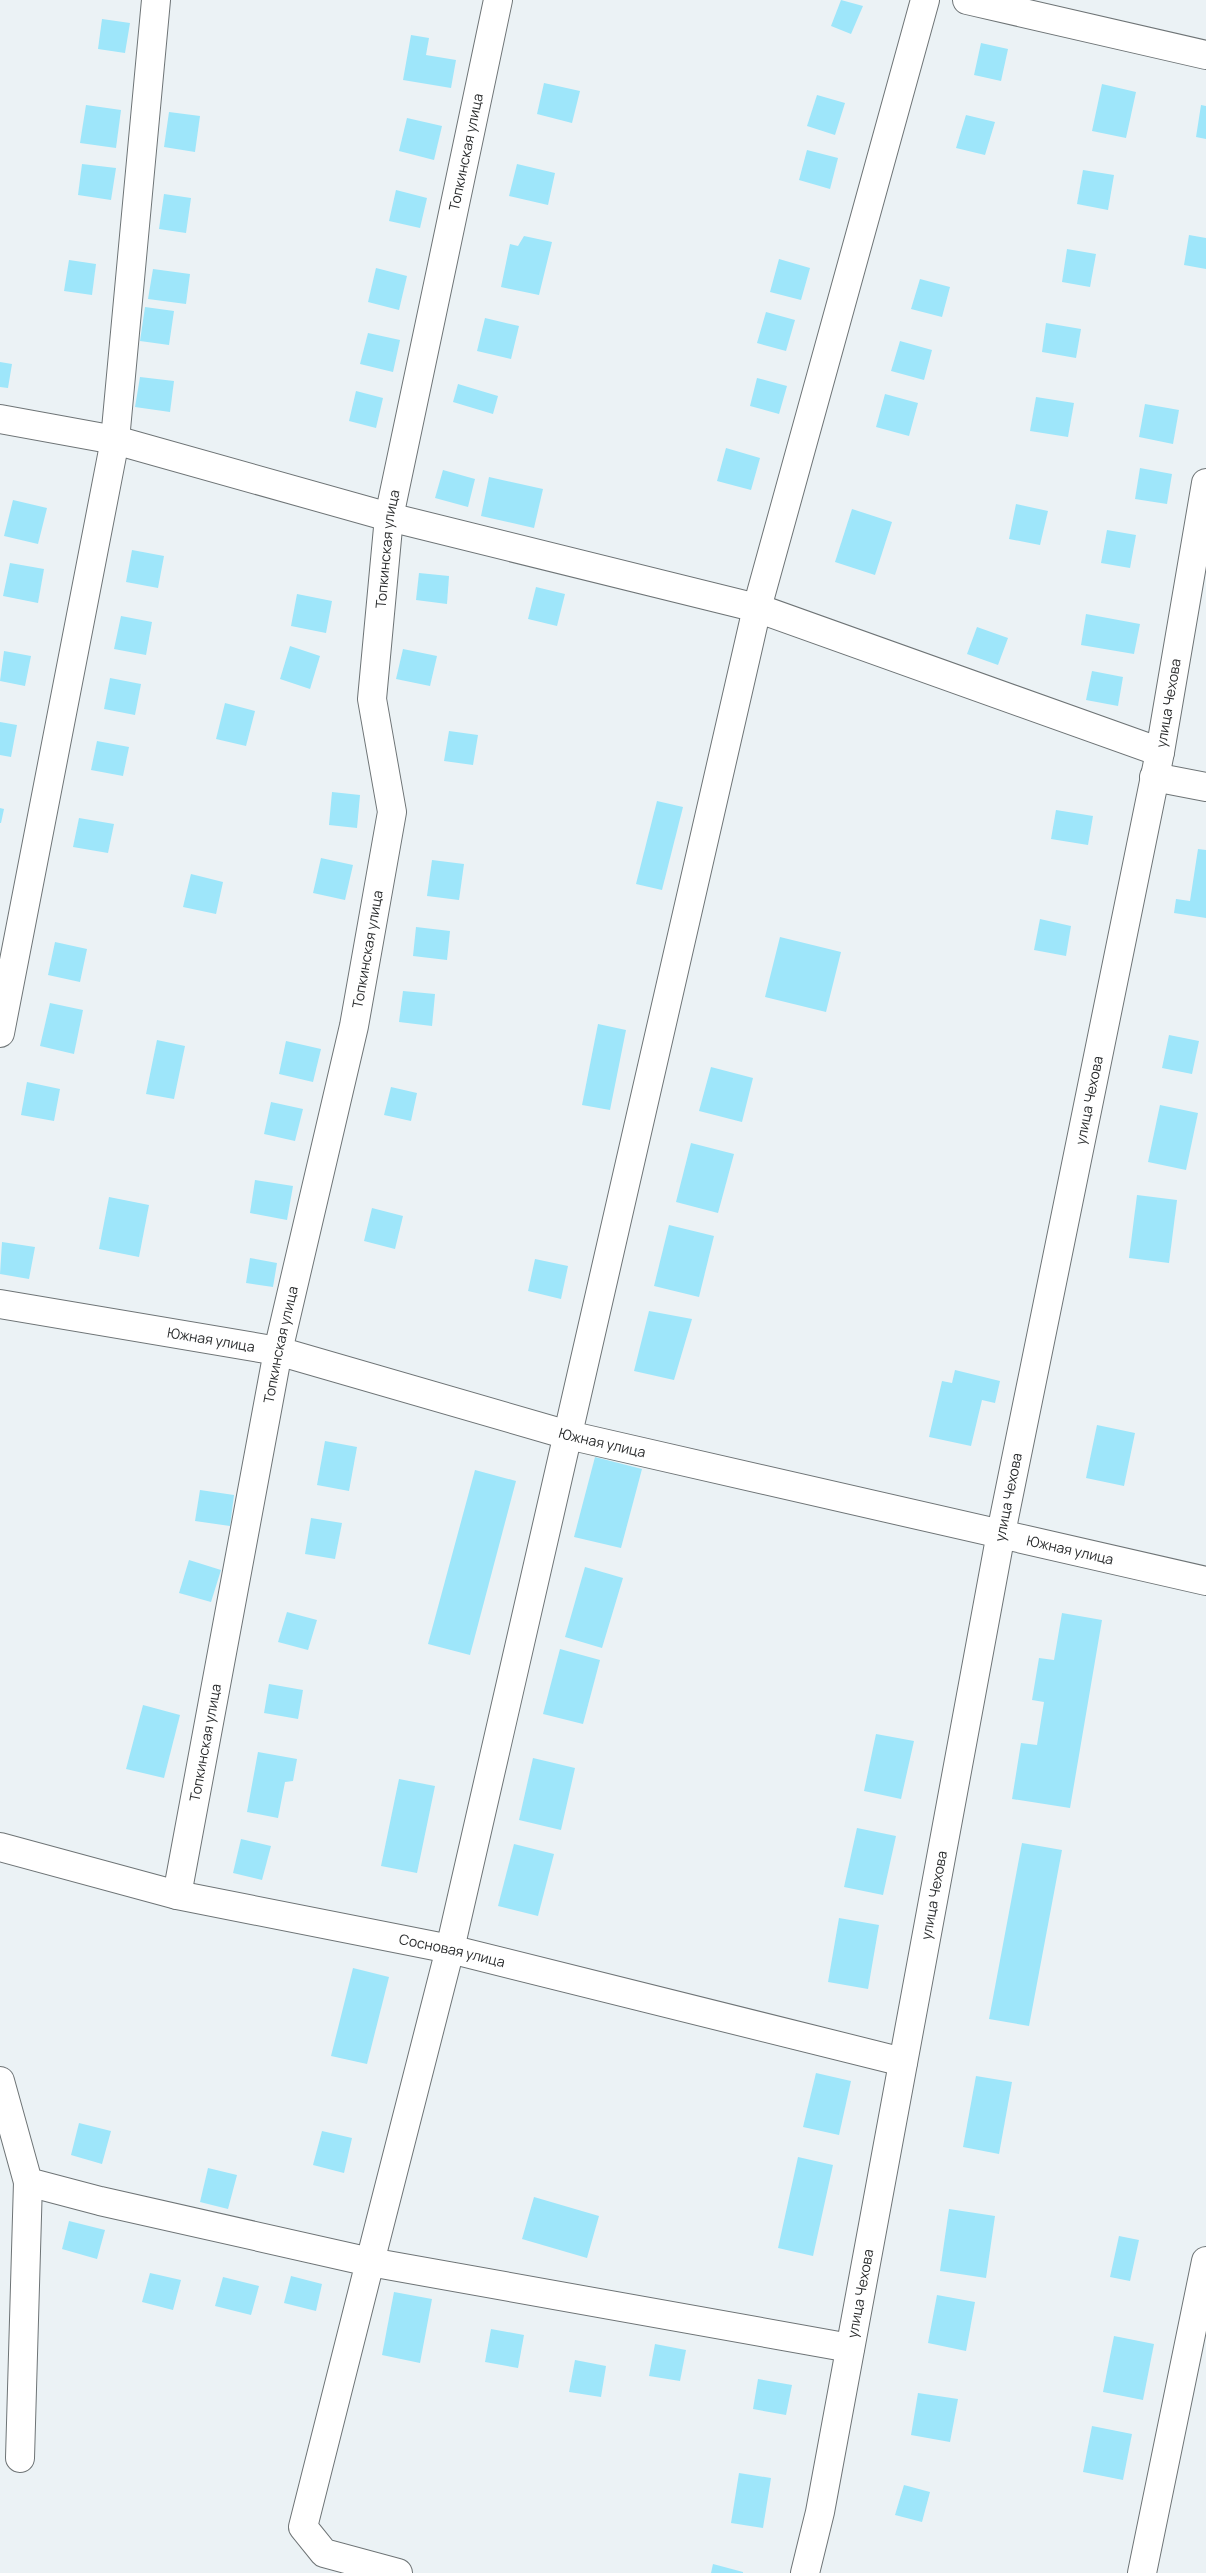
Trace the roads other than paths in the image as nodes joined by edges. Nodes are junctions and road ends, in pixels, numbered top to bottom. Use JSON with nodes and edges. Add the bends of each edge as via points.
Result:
{"nodes":[{"id":1,"x":156,"y":0,"type":"edge"},
{"id":2,"x":498,"y":0,"type":"edge"},
{"id":3,"x":925,"y":0,"type":"edge"},
{"id":4,"x":967,"y":0,"type":"edge"},
{"id":5,"x":1206,"y":55,"type":"edge"},
{"id":6,"x":0,"y":419,"type":"edge"},
{"id":7,"x":115,"y":440,"type":"junction"},
{"id":8,"x":1206,"y":483,"type":"edge"},
{"id":9,"x":389,"y":517,"type":"junction"},
{"id":10,"x":757,"y":608,"type":"junction"},
{"id":11,"x":1157,"y":764,"type":"junction"},
{"id":12,"x":1206,"y":787,"type":"edge"},
{"id":13,"x":0,"y":1034,"type":"edge"},
{"id":14,"x":0,"y":1304,"type":"edge"},
{"id":15,"x":278,"y":1351,"type":"junction"},
{"id":16,"x":568,"y":1435,"type":"junction"},
{"id":17,"x":1001,"y":1533,"type":"junction"},
{"id":18,"x":1206,"y":1581,"type":"edge"},
{"id":19,"x":0,"y":1847,"type":"edge"},
{"id":20,"x":177,"y":1895,"type":"junction"},
{"id":21,"x":450,"y":1950,"type":"junction"},
{"id":22,"x":903,"y":2062,"type":"junction"},
{"id":23,"x":0,"y":2082,"type":"edge"},
{"id":24,"x":28,"y":2182,"type":"junction"},
{"id":25,"x":1206,"y":2261,"type":"edge"},
{"id":26,"x":370,"y":2262,"type":"junction"},
{"id":27,"x":850,"y":2348,"type":"junction"},
{"id":28,"x":20,"y":2458,"type":"dead end"},
{"id":29,"x":398,"y":2573,"type":"edge"},
{"id":30,"x":805,"y":2573,"type":"edge"},
{"id":31,"x":1142,"y":2573,"type":"edge"}],
"edges":[{"from":1,"to":7,"type":"street"},
{"from":2,"to":9,"type":"street","name":"Топкинская улица"},
{"from":3,"to":10,"type":"street"},
{"from":4,"to":5,"type":"street"},
{"from":6,"to":7,"type":"street"},
{"from":7,"to":9,"type":"street"},
{"from":7,"to":13,"type":"street"},
{"from":8,"to":11,"type":"street","name":"улица Чехова"},
{"from":9,"to":10,"type":"street"},
{"from":9,"to":15,"type":"street","name":"Топкинская улица","via":[[372,699],[392,812],[354,1026]]},
{"from":10,"to":11,"type":"street"},
{"from":10,"to":16,"type":"street"},
{"from":11,"to":12,"type":"street"},
{"from":11,"to":17,"type":"street","name":"улица Чехова"},
{"from":14,"to":15,"type":"street","name":"Южная улица"},
{"from":15,"to":16,"type":"street","name":"Южная улица"},
{"from":15,"to":20,"type":"street","name":"Топкинская улица"},
{"from":16,"to":17,"type":"street","name":"Южная улица"},
{"from":16,"to":21,"type":"street"},
{"from":17,"to":18,"type":"street","name":"Южная улица"},
{"from":17,"to":22,"type":"street","name":"улица Чехова"},
{"from":19,"to":20,"type":"street","name":"Сосновая улица"},
{"from":20,"to":21,"type":"street","name":"Сосновая улица"},
{"from":21,"to":22,"type":"street","name":"Сосновая улица"},
{"from":21,"to":26,"type":"street"},
{"from":22,"to":27,"type":"street","name":"улица Чехова"},
{"from":23,"to":24,"type":"street"},
{"from":24,"to":26,"type":"street"},
{"from":24,"to":28,"type":"street"},
{"from":25,"to":31,"type":"street"},
{"from":26,"to":27,"type":"street"},
{"from":26,"to":29,"type":"street","via":[[303,2527],[324,2553]]},
{"from":27,"to":30,"type":"street","name":"улица Чехова","via":[[820,2512]]}]}
